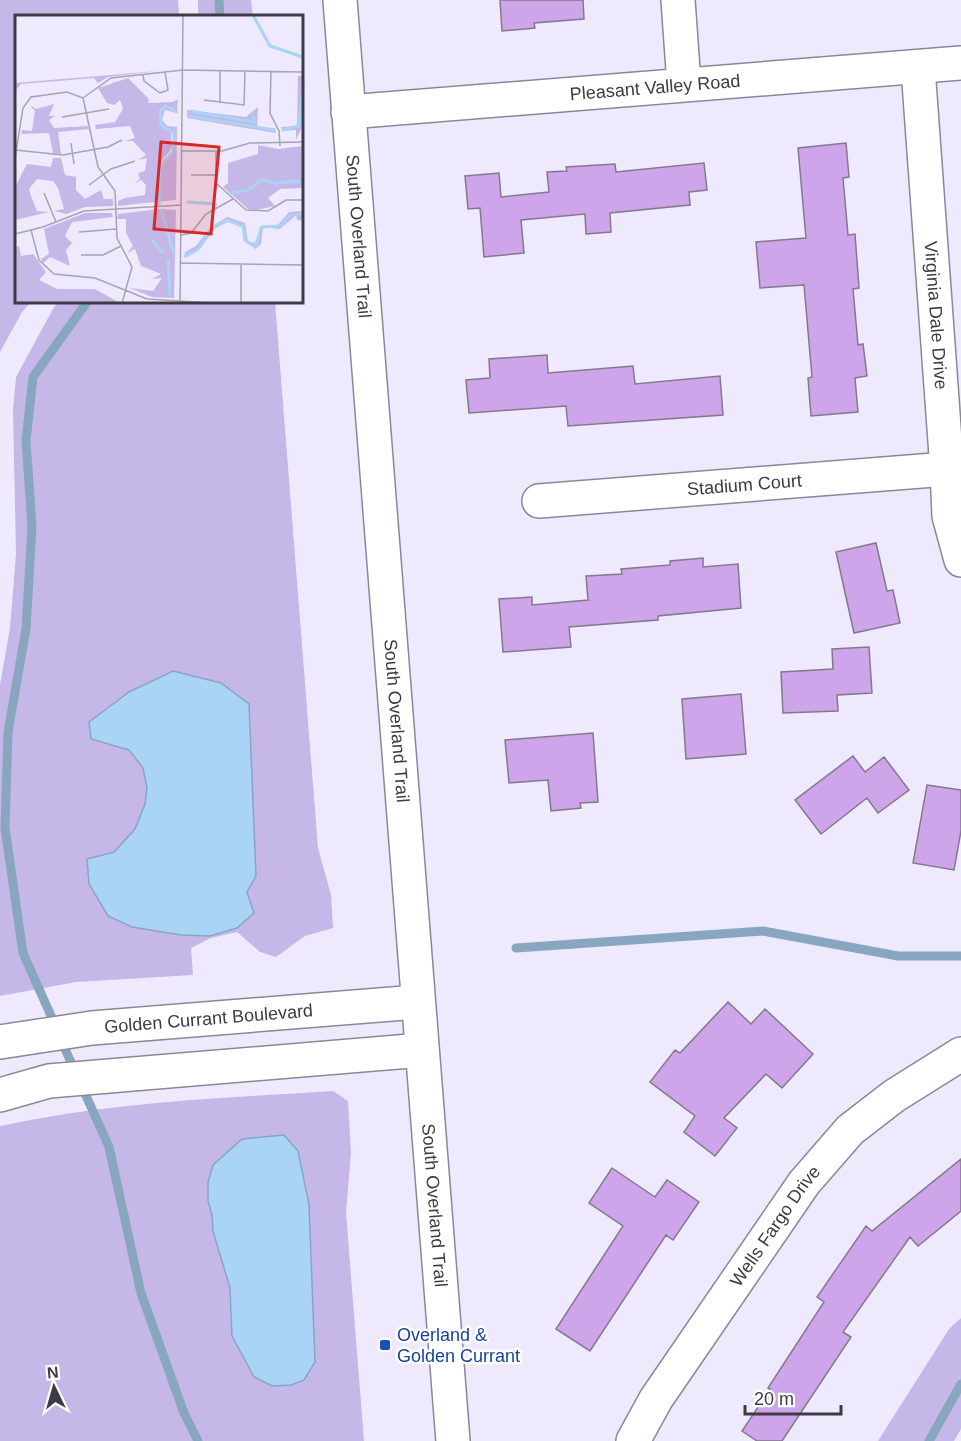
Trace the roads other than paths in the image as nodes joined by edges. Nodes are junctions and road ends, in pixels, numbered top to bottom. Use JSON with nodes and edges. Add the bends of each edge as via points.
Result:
{"nodes":[{"id":1,"x":340,"y":0,"type":"edge"},
{"id":2,"x":678,"y":0,"type":"edge"},
{"id":3,"x":961,"y":63,"type":"edge"},
{"id":4,"x":918,"y":68,"type":"junction"},
{"id":5,"x":684,"y":84,"type":"junction"},
{"id":6,"x":348,"y":112,"type":"junction"},
{"id":7,"x":947,"y":469,"type":"junction"},
{"id":8,"x":539,"y":501,"type":"dead end"},
{"id":9,"x":961,"y":560,"type":"edge"},
{"id":10,"x":417,"y":1002,"type":"junction"},
{"id":11,"x":0,"y":1042,"type":"edge"},
{"id":12,"x":0,"y":1047,"type":"edge"},
{"id":13,"x":422,"y":1050,"type":"junction"},
{"id":14,"x":961,"y":1054,"type":"edge"},
{"id":15,"x":4,"y":1093,"type":"edge"},
{"id":16,"x":453,"y":1441,"type":"edge"},
{"id":17,"x":633,"y":1441,"type":"edge"}],
"edges":[{"from":1,"to":6,"type":"street","name":"South Overland Trail"},
{"from":2,"to":5,"type":"street"},
{"from":3,"to":4,"type":"street","name":"Pleasant Valley Road"},
{"from":4,"to":5,"type":"street","name":"Pleasant Valley Road"},
{"from":4,"to":7,"type":"street","name":"Virginia Dale Drive"},
{"from":5,"to":6,"type":"street","name":"Pleasant Valley Road"},
{"from":6,"to":10,"type":"street","name":"South Overland Trail"},
{"from":7,"to":8,"type":"street","name":"Stadium Court"},
{"from":7,"to":9,"type":"street","name":"Virginia Dale Drive","via":[[949,516]]},
{"from":10,"to":11,"type":"street","name":"Golden Currant Boulevard","via":[[92,1028]]},
{"from":10,"to":13,"type":"street","name":"South Overland Trail"},
{"from":12,"to":15,"type":"street"},
{"from":13,"to":15,"type":"street","via":[[49,1081]]},
{"from":13,"to":16,"type":"street","name":"South Overland Trail"},
{"from":14,"to":17,"type":"street","name":"Wells Fargo Drive","via":[[894,1096],[850,1130],[804,1183],[656,1399]]}]}
